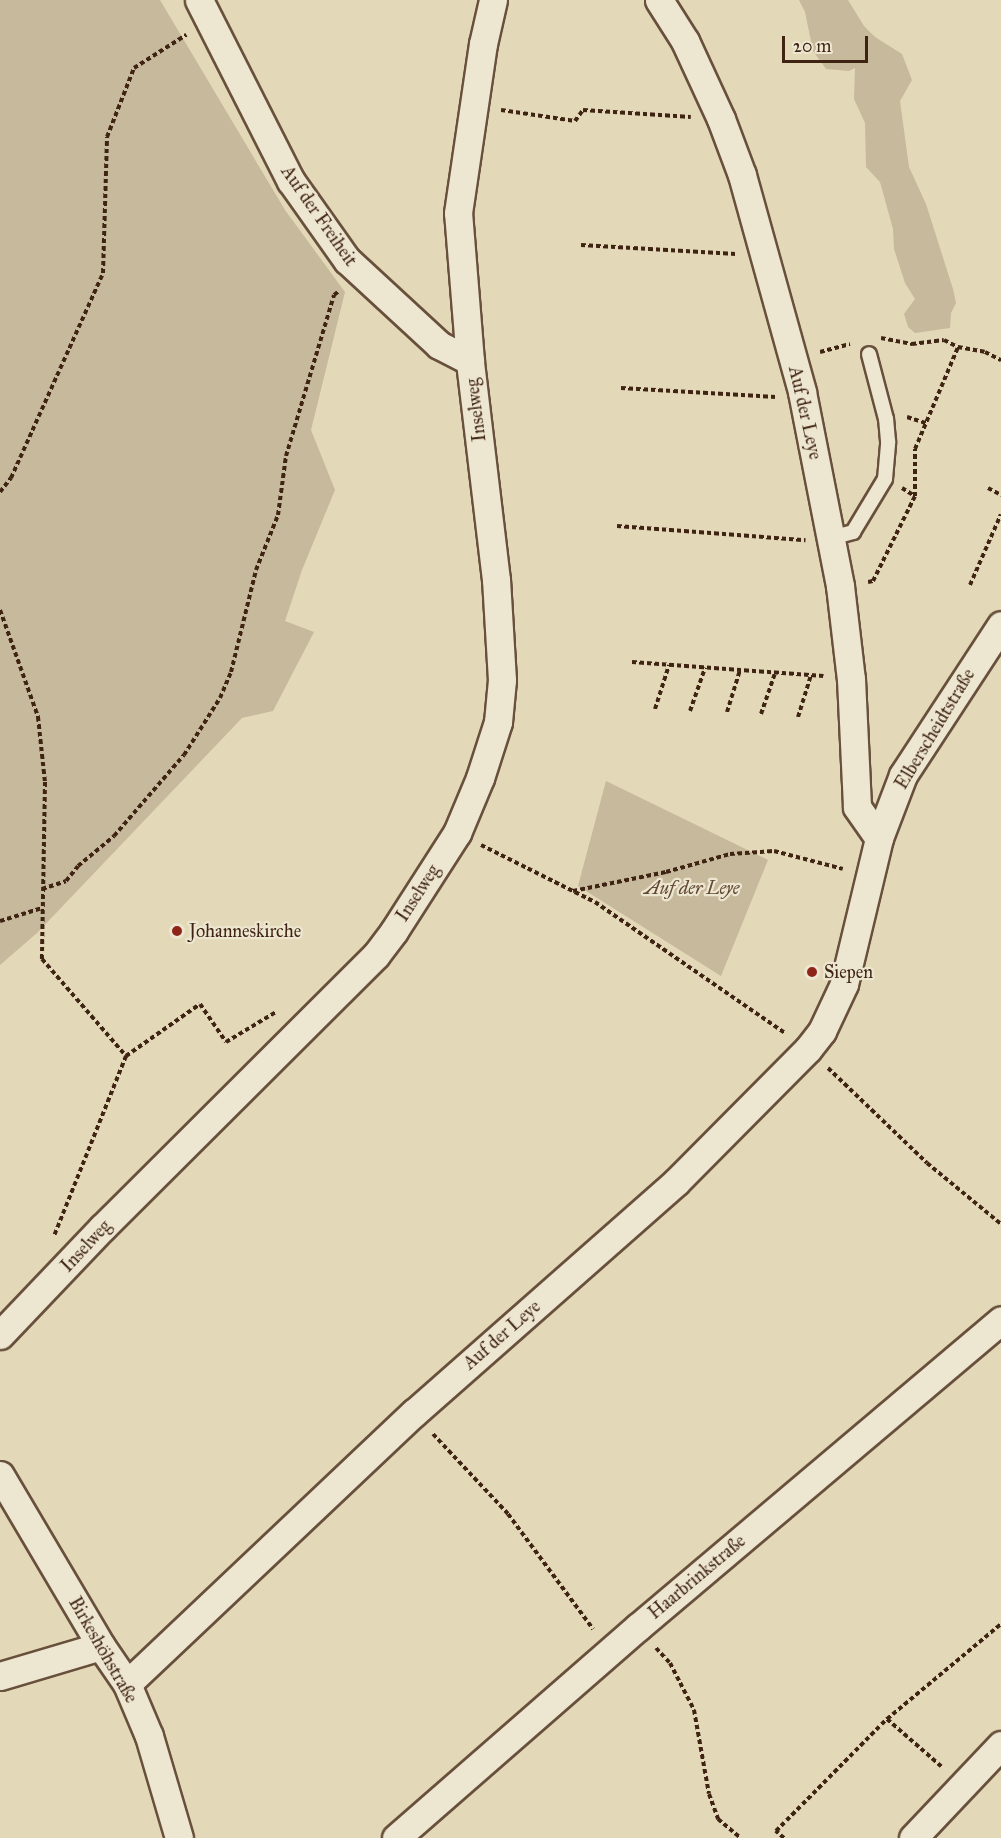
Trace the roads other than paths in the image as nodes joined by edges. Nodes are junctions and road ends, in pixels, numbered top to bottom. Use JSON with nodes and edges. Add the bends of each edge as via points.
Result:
{"nodes":[{"id":1,"x":493,"y":0,"type":"edge"},
{"id":2,"x":659,"y":0,"type":"edge"},
{"id":3,"x":204,"y":10,"type":"edge"},
{"id":4,"x":869,"y":354,"type":"dead end"},
{"id":5,"x":470,"y":362,"type":"junction"},
{"id":6,"x":831,"y":540,"type":"junction"},
{"id":7,"x":1001,"y":625,"type":"edge"},
{"id":8,"x":879,"y":838,"type":"junction"},
{"id":9,"x":1001,"y":1320,"type":"edge"},
{"id":10,"x":0,"y":1335,"type":"edge"},
{"id":11,"x":0,"y":1475,"type":"edge"},
{"id":12,"x":101,"y":1646,"type":"junction"},
{"id":13,"x":0,"y":1676,"type":"edge"},
{"id":14,"x":127,"y":1684,"type":"junction"},
{"id":15,"x":1001,"y":1745,"type":"edge"},
{"id":16,"x":179,"y":1838,"type":"edge"},
{"id":17,"x":396,"y":1838,"type":"edge"},
{"id":18,"x":913,"y":1838,"type":"edge"}],
"edges":[{"from":1,"to":5,"type":"street","name":"Inselweg","via":[[458,213]]},
{"from":2,"to":6,"type":"street","name":"Auf der Leye","via":[[685,41],[742,176],[802,392]]},
{"from":3,"to":5,"type":"street","name":"Auf der Freiheit","via":[[291,181],[359,273],[439,345]]},
{"from":4,"to":6,"type":"lane","via":[[886,419],[885,479],[853,532]]},
{"from":5,"to":10,"type":"street","name":"Inselweg","via":[[496,580],[502,681],[498,722],[457,834],[376,955]]},
{"from":6,"to":8,"type":"street","name":"Auf der Leye","via":[[851,679],[857,807]]},
{"from":7,"to":8,"type":"street","name":"Elberscheidtstraße","via":[[903,775]]},
{"from":8,"to":14,"type":"street","name":"Auf der Leye","via":[[844,984],[822,1031],[808,1049],[676,1182],[414,1413]]},
{"from":9,"to":17,"type":"street","name":"Haarbrinkstraße"},
{"from":11,"to":12,"type":"street","name":"Birkeshöhstraße"},
{"from":12,"to":13,"type":"street"},
{"from":12,"to":14,"type":"street","name":"Birkeshöhstraße"},
{"from":14,"to":16,"type":"street","name":"Birkeshöhstraße","via":[[149,1736]]},
{"from":15,"to":18,"type":"street"}]}
